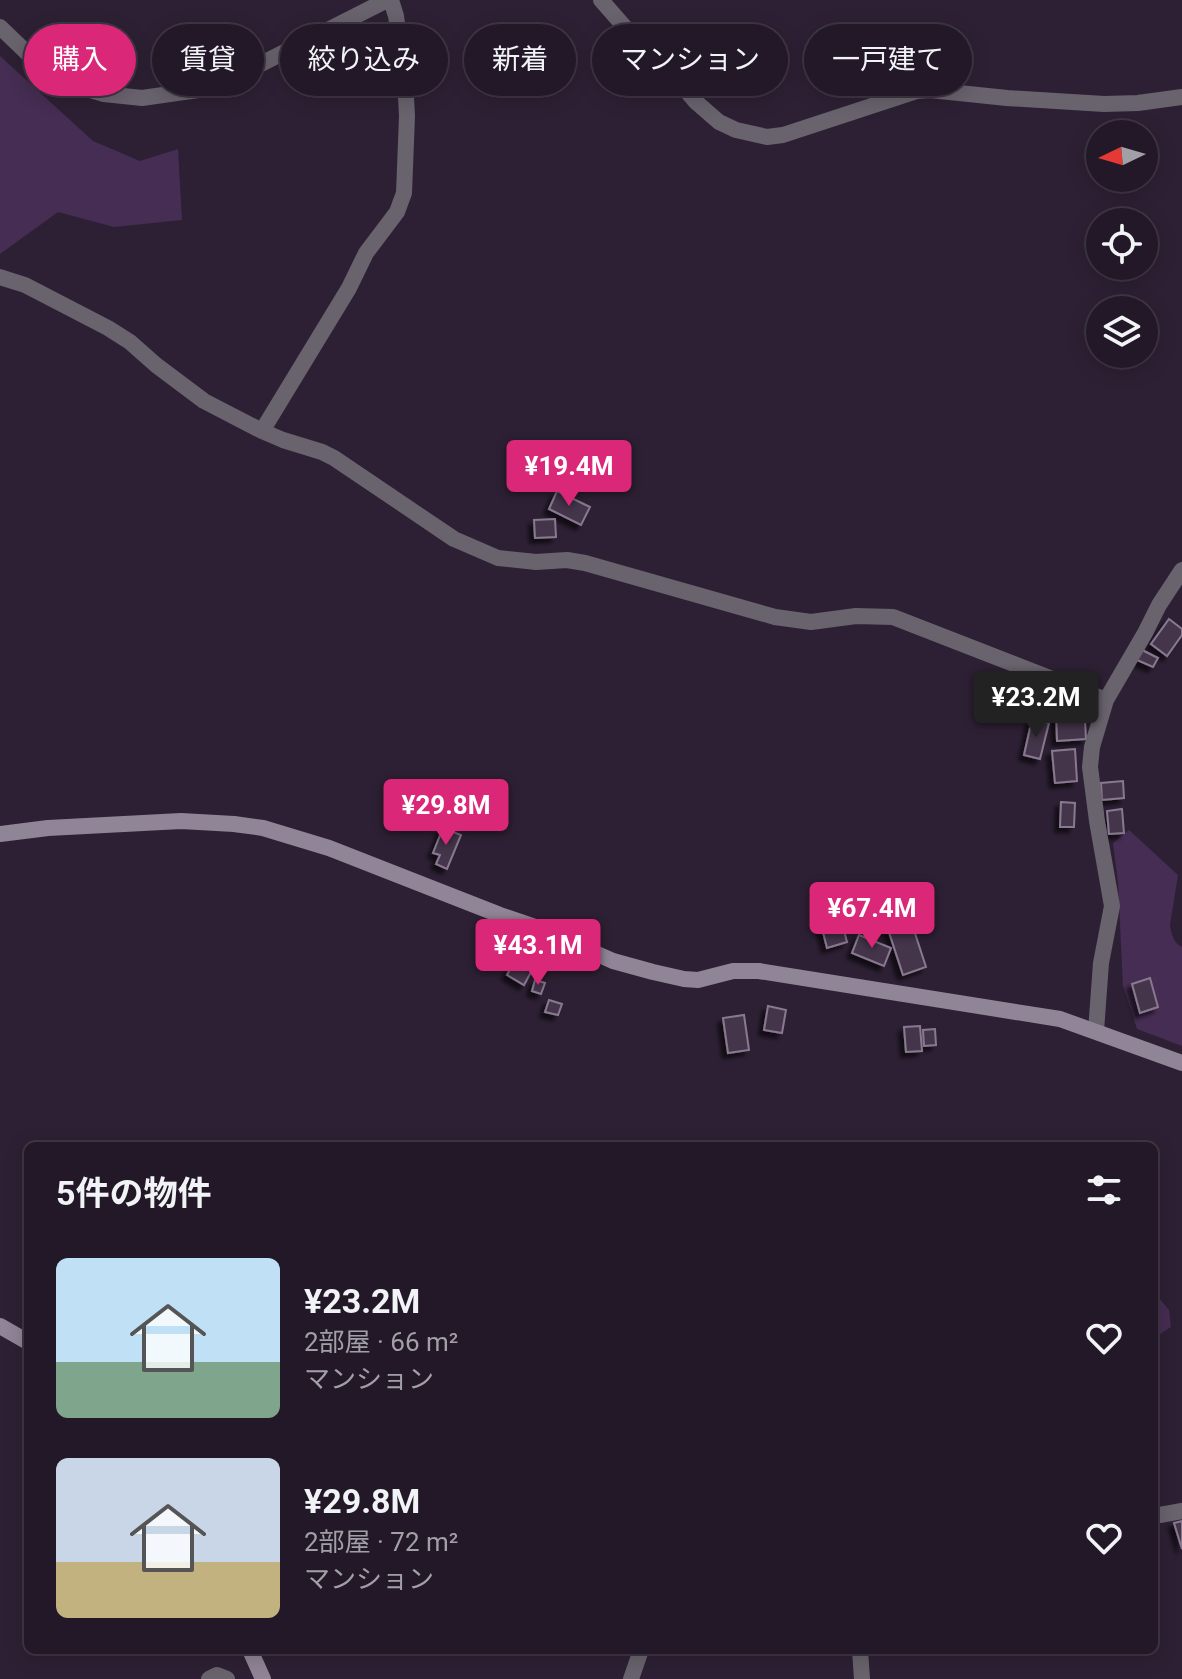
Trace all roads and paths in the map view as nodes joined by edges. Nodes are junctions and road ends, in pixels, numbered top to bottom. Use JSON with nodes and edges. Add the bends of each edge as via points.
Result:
{"nodes":[{"id":1,"x":389,"y":0,"type":"edge"},
{"id":2,"x":601,"y":0,"type":"edge"},
{"id":3,"x":0,"y":27,"type":"edge"},
{"id":4,"x":1182,"y":97,"type":"edge"},
{"id":5,"x":0,"y":277,"type":"edge"},
{"id":6,"x":262,"y":431,"type":"junction"},
{"id":7,"x":1182,"y":570,"type":"edge"},
{"id":8,"x":1106,"y":700,"type":"junction"},
{"id":9,"x":0,"y":834,"type":"edge"},
{"id":10,"x":1096,"y":1031,"type":"junction"},
{"id":11,"x":1182,"y":1063,"type":"edge"},
{"id":12,"x":0,"y":1326,"type":"edge"},
{"id":13,"x":24,"y":1340,"type":"edge"},
{"id":14,"x":1182,"y":1511,"type":"edge"},
{"id":15,"x":1158,"y":1515,"type":"edge"},
{"id":16,"x":252,"y":1654,"type":"edge"},
{"id":17,"x":640,"y":1654,"type":"edge"},
{"id":18,"x":860,"y":1654,"type":"edge"},
{"id":19,"x":209,"y":1679,"type":"edge"},
{"id":20,"x":227,"y":1679,"type":"edge"},
{"id":21,"x":263,"y":1679,"type":"edge"},
{"id":22,"x":631,"y":1679,"type":"edge"},
{"id":23,"x":862,"y":1679,"type":"edge"}],
"edges":[{"from":1,"to":3,"type":"street","via":[[205,89],[142,98],[104,94],[48,73]]},
{"from":1,"to":6,"type":"street","via":[[405,80],[404,193]]},
{"from":2,"to":4,"type":"street","via":[[696,102],[719,122],[753,135],[802,130],[917,91],[1104,104]]},
{"from":5,"to":6,"type":"street","via":[[108,328],[204,401]]},
{"from":6,"to":8,"type":"street","via":[[322,452],[454,539],[498,558],[585,563],[775,617],[811,622],[893,617]]},
{"from":7,"to":8,"type":"street"},
{"from":8,"to":10,"type":"street","via":[[1090,758],[1112,906]]},
{"from":9,"to":10,"type":"street","via":[[181,821],[263,828],[329,848],[582,943],[613,961],[653,972],[698,980],[759,971],[1060,1019]]},
{"from":10,"to":11,"type":"street"},
{"from":12,"to":13,"type":"street"},
{"from":14,"to":15,"type":"street"},
{"from":16,"to":21,"type":"street"},
{"from":17,"to":22,"type":"street"},
{"from":18,"to":23,"type":"street"},
{"from":19,"to":20,"type":"street"}]}
